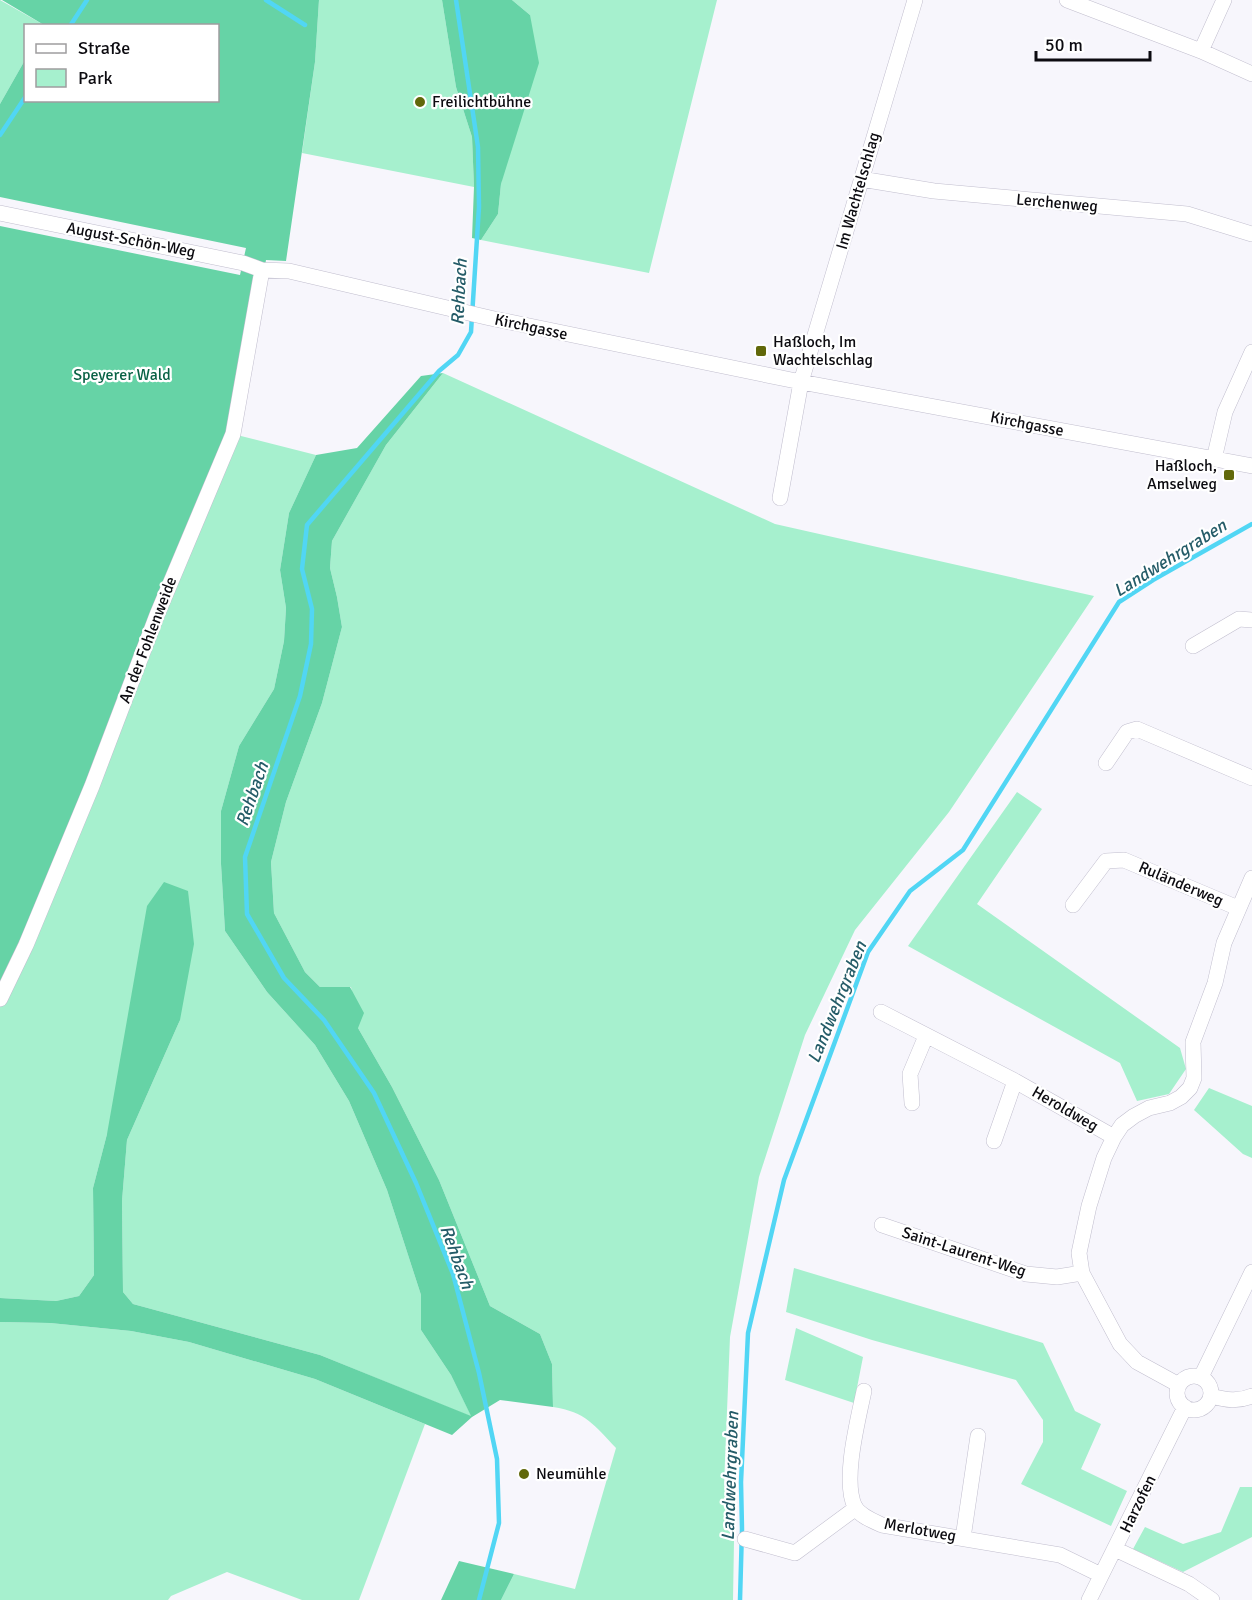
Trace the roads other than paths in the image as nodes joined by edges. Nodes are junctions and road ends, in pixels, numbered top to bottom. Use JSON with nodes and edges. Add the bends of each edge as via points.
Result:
{"nodes":[{"id":1,"x":915,"y":0,"type":"edge"},
{"id":2,"x":1067,"y":0,"type":"edge"},
{"id":3,"x":1224,"y":0,"type":"edge"},
{"id":4,"x":1201,"y":51,"type":"junction"},
{"id":5,"x":1252,"y":74,"type":"edge"},
{"id":6,"x":861,"y":179,"type":"junction"},
{"id":7,"x":0,"y":213,"type":"edge"},
{"id":8,"x":1252,"y":234,"type":"edge"},
{"id":9,"x":262,"y":270,"type":"junction"},
{"id":10,"x":1252,"y":352,"type":"edge"},
{"id":11,"x":801,"y":382,"type":"junction"},
{"id":12,"x":1214,"y":459,"type":"junction"},
{"id":13,"x":1252,"y":466,"type":"edge"},
{"id":14,"x":780,"y":498,"type":"dead end"},
{"id":15,"x":1252,"y":620,"type":"edge"},
{"id":16,"x":1193,"y":646,"type":"dead end"},
{"id":17,"x":1106,"y":763,"type":"dead end"},
{"id":18,"x":1252,"y":778,"type":"edge"},
{"id":19,"x":1252,"y":878,"type":"edge"},
{"id":20,"x":1074,"y":904,"type":"dead end"},
{"id":21,"x":1238,"y":908,"type":"junction"},
{"id":22,"x":0,"y":999,"type":"edge"},
{"id":23,"x":881,"y":1012,"type":"dead end"},
{"id":24,"x":926,"y":1036,"type":"junction"},
{"id":25,"x":1015,"y":1081,"type":"junction"},
{"id":26,"x":912,"y":1103,"type":"dead end"},
{"id":27,"x":1114,"y":1137,"type":"junction"},
{"id":28,"x":994,"y":1141,"type":"dead end"},
{"id":29,"x":882,"y":1224,"type":"dead end"},
{"id":30,"x":1252,"y":1272,"type":"edge"},
{"id":31,"x":1082,"y":1273,"type":"junction"},
{"id":32,"x":1201,"y":1377,"type":"junction"},
{"id":33,"x":1179,"y":1384,"type":"junction"},
{"id":34,"x":864,"y":1391,"type":"dead end"},
{"id":35,"x":1211,"y":1396,"type":"junction"},
{"id":36,"x":1252,"y":1396,"type":"edge"},
{"id":37,"x":1185,"y":1407,"type":"junction"},
{"id":38,"x":978,"y":1436,"type":"dead end"},
{"id":39,"x":856,"y":1508,"type":"junction"},
{"id":40,"x":963,"y":1538,"type":"junction"},
{"id":41,"x":745,"y":1539,"type":"dead end"},
{"id":42,"x":1115,"y":1549,"type":"junction"},
{"id":43,"x":1101,"y":1575,"type":"junction"},
{"id":44,"x":1089,"y":1600,"type":"edge"},
{"id":45,"x":1212,"y":1600,"type":"edge"}],
"edges":[{"from":1,"to":6,"type":"street","name":"Im Wachtelschlag"},
{"from":2,"to":4,"type":"street"},
{"from":3,"to":4,"type":"street"},
{"from":4,"to":5,"type":"street"},
{"from":6,"to":8,"type":"street","name":"Lerchenweg","via":[[934,191],[1187,214]]},
{"from":6,"to":11,"type":"street","name":"Im Wachtelschlag"},
{"from":7,"to":9,"type":"street","name":"August-Schön-Weg"},
{"from":9,"to":11,"type":"street","name":"Kirchgasse","via":[[289,271],[457,311]]},
{"from":9,"to":22,"type":"street","name":"An der Fohlenweide","via":[[233,434],[83,807]]},
{"from":10,"to":12,"type":"street","via":[[1225,412]]},
{"from":11,"to":12,"type":"street","name":"Kirchgasse"},
{"from":11,"to":14,"type":"street"},
{"from":12,"to":13,"type":"street","name":"Kirchgasse"},
{"from":15,"to":16,"type":"street","via":[[1239,619]]},
{"from":17,"to":18,"type":"street","via":[[1127,732],[1137,729]]},
{"from":19,"to":21,"type":"street"},
{"from":20,"to":21,"type":"street","name":"Ruländerweg","via":[[1106,861],[1124,860]]},
{"from":21,"to":27,"type":"street","via":[[1193,1041],[1194,1078],[1190,1088],[1170,1103],[1134,1116]]},
{"from":23,"to":24,"type":"street","name":"Heroldweg"},
{"from":24,"to":25,"type":"street","name":"Heroldweg"},
{"from":24,"to":26,"type":"street","via":[[910,1074]]},
{"from":25,"to":27,"type":"street","name":"Heroldweg"},
{"from":25,"to":28,"type":"street","name":"Heroldweg"},
{"from":27,"to":31,"type":"street","via":[[1089,1206],[1079,1253]]},
{"from":29,"to":31,"type":"street","name":"Saint-Laurent-Weg","via":[[1026,1274],[1057,1277]]},
{"from":30,"to":32,"type":"street"},
{"from":31,"to":33,"type":"street","via":[[1120,1344],[1147,1368]]},
{"from":32,"to":33,"type":"street","via":[[1186,1377]]},
{"from":32,"to":35,"type":"street","via":[[1210,1385]]},
{"from":33,"to":37,"type":"street","via":[[1177,1394]]},
{"from":34,"to":39,"type":"street","via":[[852,1454],[850,1489]]},
{"from":35,"to":36,"type":"street","via":[[1233,1400]]},
{"from":35,"to":37,"type":"street","via":[[1204,1407]]},
{"from":37,"to":42,"type":"street","name":"Harzofen"},
{"from":38,"to":40,"type":"street"},
{"from":39,"to":40,"type":"street","name":"Merlotweg","via":[[882,1525]]},
{"from":39,"to":41,"type":"street","via":[[795,1553]]},
{"from":40,"to":43,"type":"street","name":"Merlotweg","via":[[1060,1555]]},
{"from":42,"to":43,"type":"street","name":"Harzofen"},
{"from":42,"to":45,"type":"street","via":[[1189,1584]]},
{"from":43,"to":44,"type":"street","name":"Harzofen"}]}
